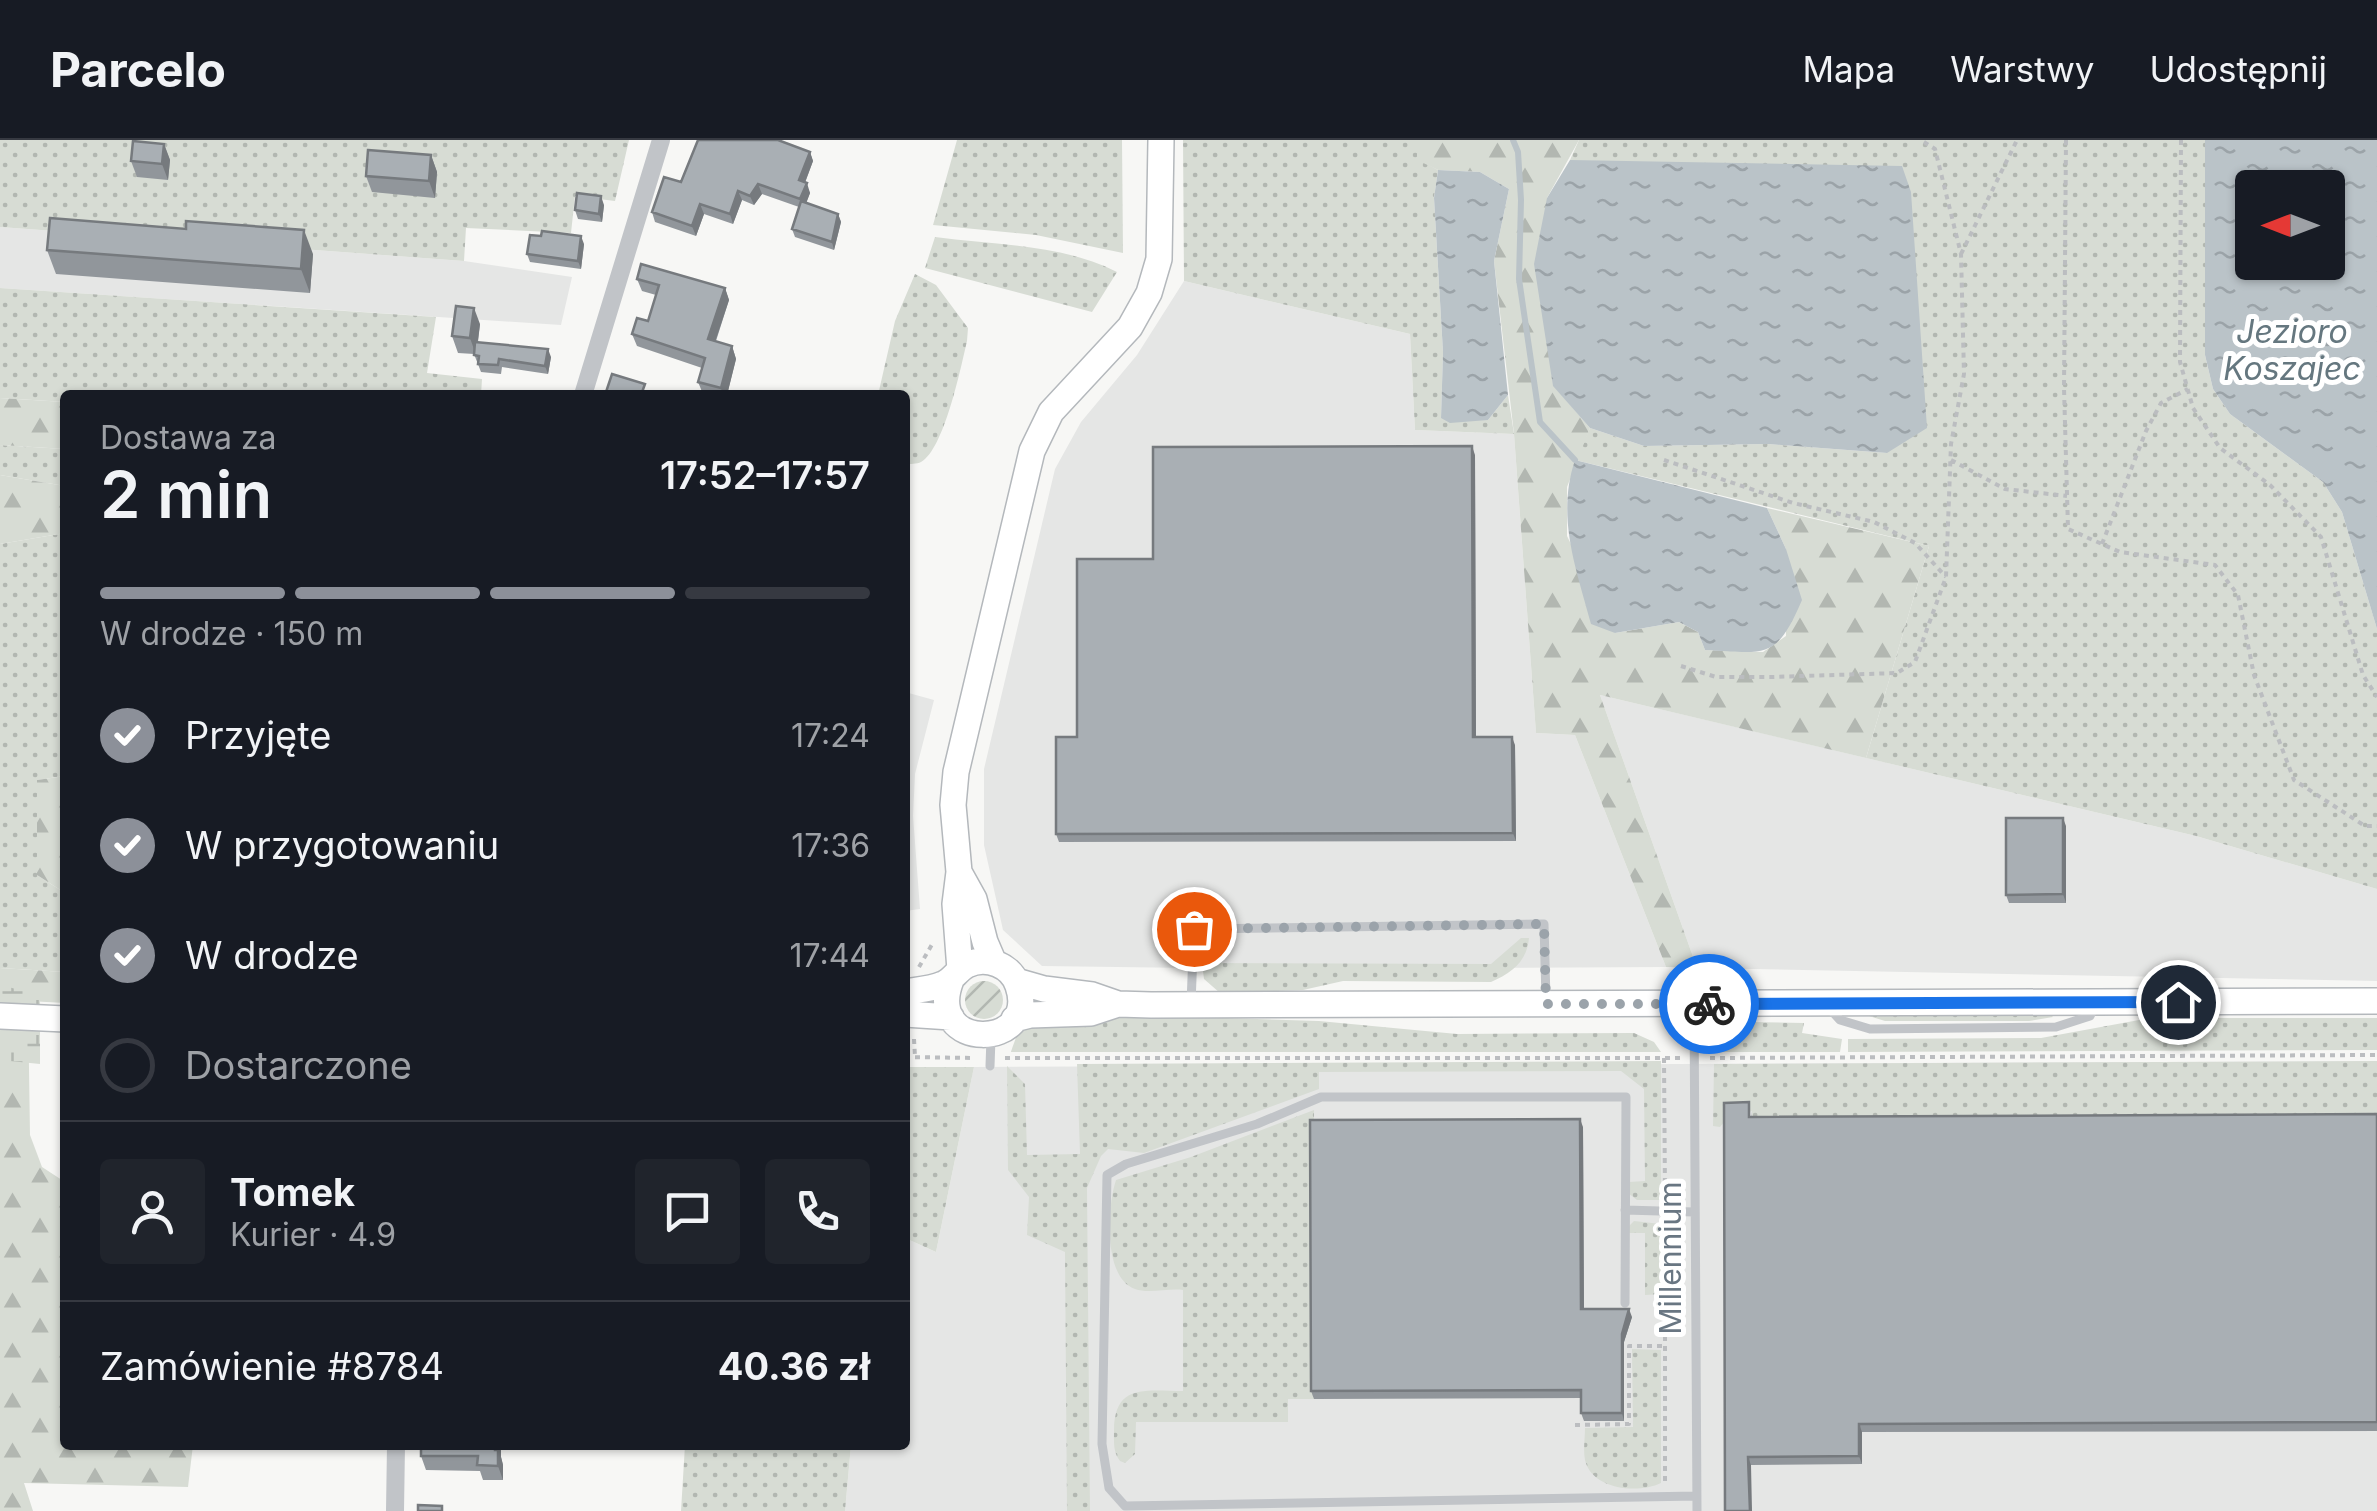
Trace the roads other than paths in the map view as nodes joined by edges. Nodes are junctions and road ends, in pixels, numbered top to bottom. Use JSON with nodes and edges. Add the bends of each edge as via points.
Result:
{"nodes":[{"id":1,"x":662,"y":140,"type":"edge"},
{"id":2,"x":1161,"y":140,"type":"edge"},
{"id":3,"x":585,"y":390,"type":"edge"},
{"id":4,"x":959,"y":872,"type":"junction"},
{"id":5,"x":994,"y":963,"type":"junction"},
{"id":6,"x":955,"y":975,"type":"junction"},
{"id":7,"x":1016,"y":981,"type":"junction"},
{"id":8,"x":910,"y":991,"type":"edge"},
{"id":9,"x":2377,"y":1001,"type":"edge"},
{"id":10,"x":1118,"y":1004,"type":"junction"},
{"id":11,"x":1546,"y":1004,"type":"junction"},
{"id":12,"x":1694,"y":1004,"type":"junction"},
{"id":13,"x":1190,"y":1006,"type":"junction"},
{"id":14,"x":910,"y":1014,"type":"edge"},
{"id":15,"x":0,"y":1016,"type":"edge"},
{"id":16,"x":951,"y":1018,"type":"junction"},
{"id":17,"x":60,"y":1019,"type":"edge"},
{"id":18,"x":1014,"y":1020,"type":"junction"},
{"id":19,"x":1625,"y":1210,"type":"junction"},
{"id":20,"x":1694,"y":1212,"type":"junction"},
{"id":21,"x":1624,"y":1303,"type":"dead end"},
{"id":22,"x":396,"y":1450,"type":"edge"},
{"id":23,"x":1696,"y":1496,"type":"junction"},
{"id":24,"x":1631,"y":1497,"type":"junction"},
{"id":25,"x":395,"y":1511,"type":"edge"},
{"id":26,"x":1631,"y":1511,"type":"edge"},
{"id":27,"x":1697,"y":1511,"type":"edge"}],
"edges":[{"from":1,"to":3,"type":"street"},
{"from":2,"to":4,"type":"street","via":[[1159,259],[1149,293],[1130,327],[1051,412],[1032,451],[956,772]]},
{"from":4,"to":5,"type":"street"},
{"from":4,"to":6,"type":"street"},
{"from":5,"to":6,"type":"street","via":[[980,961]]},
{"from":5,"to":7,"type":"street"},
{"from":6,"to":8,"type":"street"},
{"from":6,"to":16,"type":"street","via":[[946,999]]},
{"from":7,"to":10,"type":"street"},
{"from":7,"to":18,"type":"street","via":[[1021,1000]]},
{"from":9,"to":12,"type":"street"},
{"from":10,"to":13,"type":"street"},
{"from":10,"to":18,"type":"street"},
{"from":11,"to":12,"type":"street"},
{"from":11,"to":13,"type":"street"},
{"from":11,"to":13,"type":"lane","via":[[1544,924],[1194,929]]},
{"from":12,"to":20,"type":"lane","name":"Millennium"},
{"from":14,"to":16,"type":"street"},
{"from":15,"to":17,"type":"street"},
{"from":16,"to":18,"type":"street","via":[[991,1053]]},
{"from":19,"to":20,"type":"lane"},
{"from":19,"to":21,"type":"lane"},
{"from":19,"to":24,"type":"lane","via":[[1626,1096],[1321,1096],[1256,1124],[1126,1164],[1106,1175],[1102,1444],[1109,1488],[1125,1506]]},
{"from":20,"to":23,"type":"lane","name":"Millennium"},
{"from":22,"to":25,"type":"street"},
{"from":23,"to":24,"type":"lane"},
{"from":23,"to":27,"type":"lane","name":"Millennium"},
{"from":24,"to":26,"type":"lane"}]}
